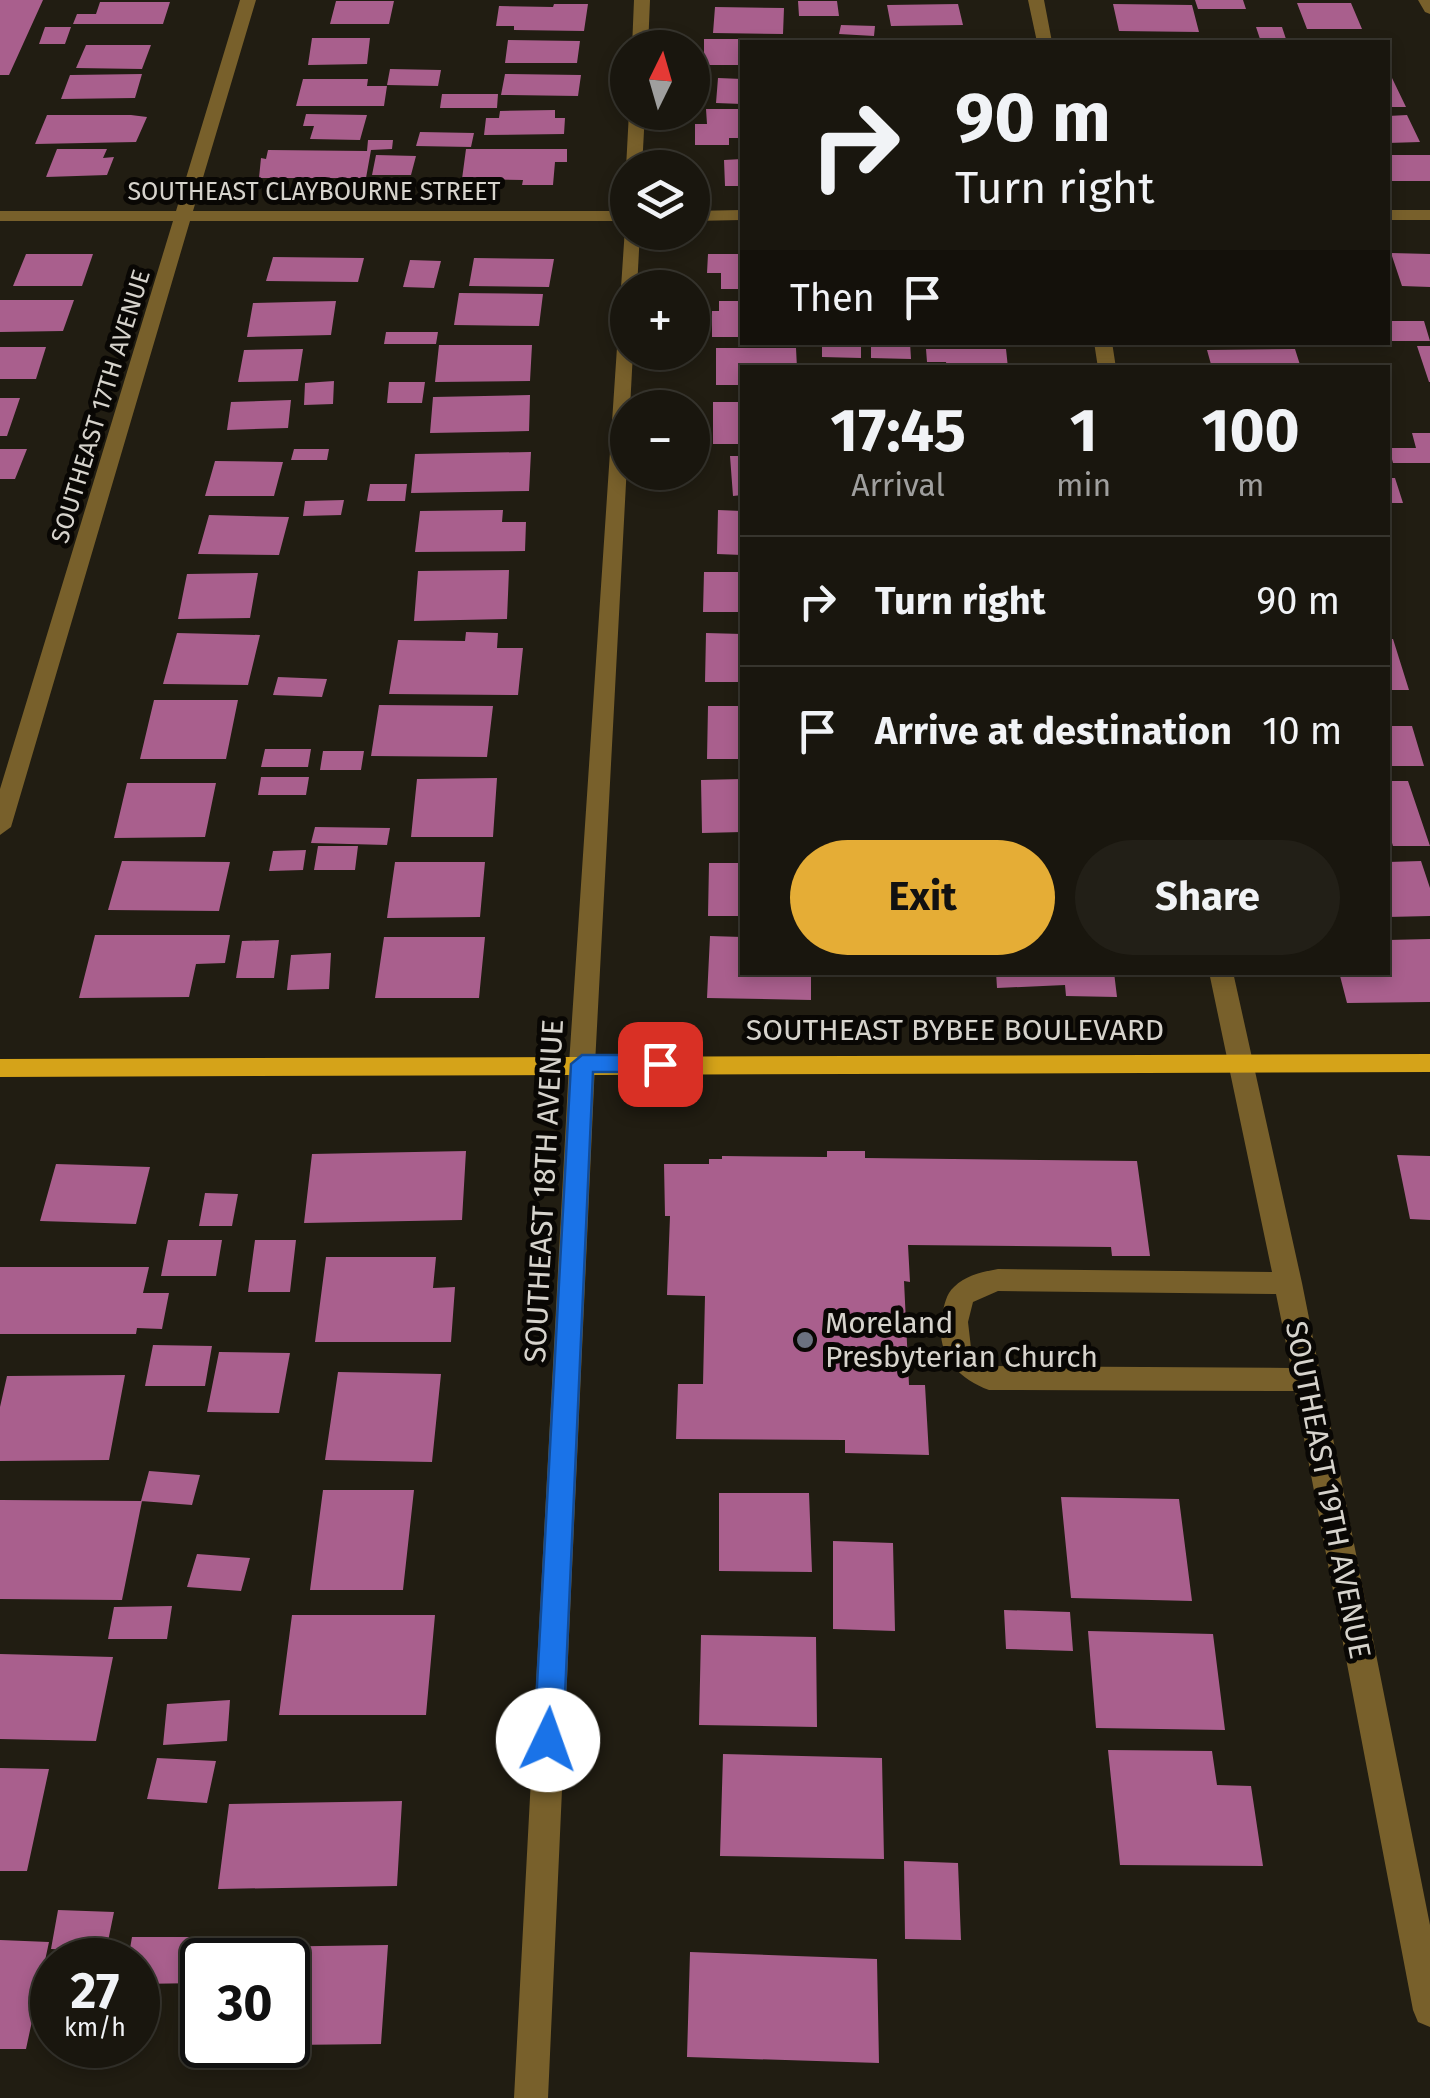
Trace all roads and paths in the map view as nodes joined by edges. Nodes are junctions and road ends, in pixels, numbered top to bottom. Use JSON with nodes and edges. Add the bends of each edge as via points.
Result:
{"nodes":[{"id":1,"x":248,"y":0,"type":"edge"},
{"id":2,"x":642,"y":0,"type":"edge"},
{"id":3,"x":1036,"y":0,"type":"edge"},
{"id":4,"x":1426,"y":0,"type":"edge"},
{"id":5,"x":1430,"y":9,"type":"edge"},
{"id":6,"x":641,"y":30,"type":"edge"},
{"id":7,"x":1045,"y":40,"type":"edge"},
{"id":8,"x":1390,"y":215,"type":"edge"},
{"id":9,"x":1430,"y":215,"type":"edge"},
{"id":10,"x":0,"y":216,"type":"edge"},
{"id":11,"x":610,"y":216,"type":"edge"},
{"id":12,"x":710,"y":216,"type":"edge"},
{"id":13,"x":740,"y":216,"type":"edge"},
{"id":14,"x":184,"y":217,"type":"junction"},
{"id":15,"x":623,"y":370,"type":"edge"},
{"id":16,"x":0,"y":827,"type":"edge"},
{"id":17,"x":1222,"y":975,"type":"edge"},
{"id":18,"x":1238,"y":1063,"type":"junction"},
{"id":19,"x":1430,"y":1063,"type":"edge"},
{"id":20,"x":582,"y":1064,"type":"junction"},
{"id":21,"x":0,"y":1068,"type":"edge"},
{"id":22,"x":1288,"y":1283,"type":"junction"},
{"id":23,"x":1307,"y":1380,"type":"junction"},
{"id":24,"x":1430,"y":2010,"type":"edge"},
{"id":25,"x":531,"y":2098,"type":"edge"}],
"edges":[{"from":1,"to":14,"type":"street","name":"SOUTHEAST 17TH AVENUE"},
{"from":2,"to":6,"type":"street"},
{"from":3,"to":7,"type":"street"},
{"from":4,"to":5,"type":"street"},
{"from":8,"to":9,"type":"street"},
{"from":10,"to":14,"type":"street","name":"SOUTHEAST CLAYBOURNE STREET"},
{"from":11,"to":14,"type":"street","name":"SOUTHEAST CLAYBOURNE STREET"},
{"from":12,"to":13,"type":"street"},
{"from":14,"to":16,"type":"street","name":"SOUTHEAST 17TH AVENUE"},
{"from":15,"to":20,"type":"street","name":"SOUTHEAST 18TH AVENUE"},
{"from":17,"to":18,"type":"street","name":"SOUTHEAST 19TH AVENUE"},
{"from":18,"to":19,"type":"main road","name":"SOUTHEAST BYBEE BOULEVARD"},
{"from":18,"to":20,"type":"main road","name":"SOUTHEAST BYBEE BOULEVARD"},
{"from":18,"to":22,"type":"street","name":"SOUTHEAST 19TH AVENUE"},
{"from":20,"to":21,"type":"main road","name":"SOUTHEAST BYBEE BOULEVARD"},
{"from":20,"to":25,"type":"street","name":"SOUTHEAST 18TH AVENUE"},
{"from":22,"to":23,"type":"street","name":"SOUTHEAST 19TH AVENUE"},
{"from":22,"to":23,"type":"street","via":[[978,1284],[962,1296],[957,1354],[968,1369],[989,1378]]},
{"from":23,"to":24,"type":"street","name":"SOUTHEAST 19TH AVENUE"}]}
